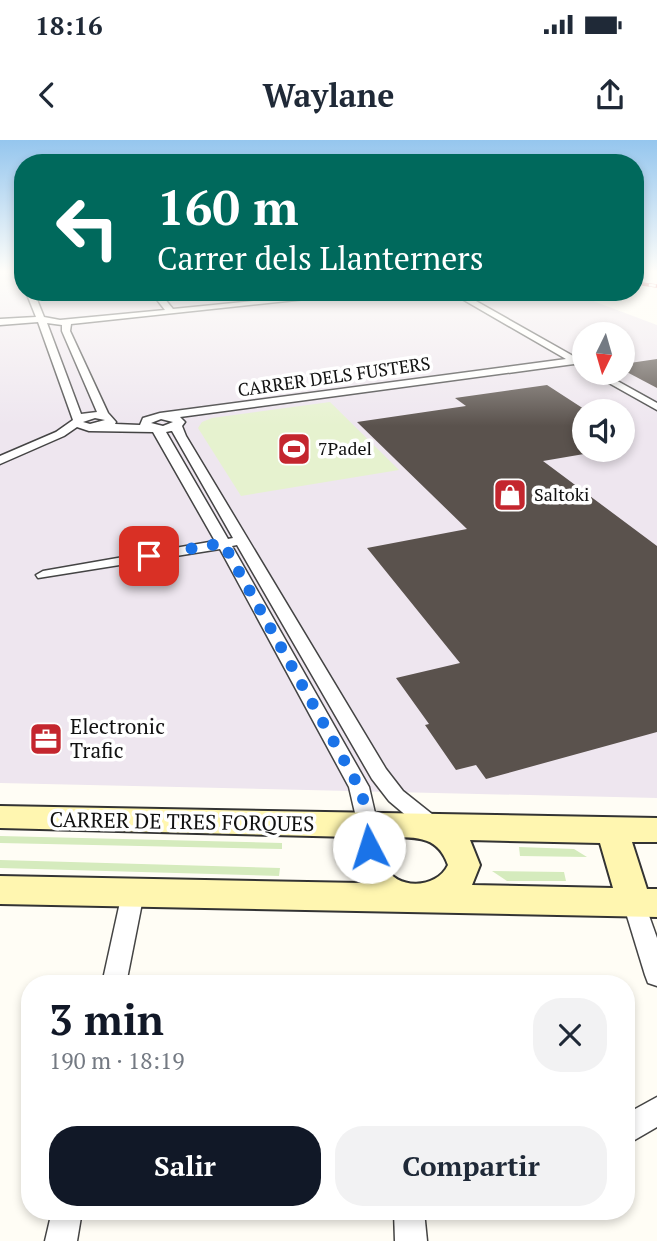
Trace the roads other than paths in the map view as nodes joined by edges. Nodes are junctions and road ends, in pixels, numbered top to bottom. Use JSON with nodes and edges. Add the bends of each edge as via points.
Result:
{"nodes":[{"id":1,"x":43,"y":323,"type":"edge"},
{"id":2,"x":68,"y":323,"type":"edge"},
{"id":3,"x":509,"y":323,"type":"edge"},
{"id":4,"x":572,"y":359,"type":"edge"},
{"id":5,"x":572,"y":365,"type":"edge"},
{"id":6,"x":618,"y":385,"type":"edge"},
{"id":7,"x":657,"y":407,"type":"edge"},
{"id":8,"x":106,"y":416,"type":"junction"},
{"id":9,"x":77,"y":421,"type":"junction"},
{"id":10,"x":164,"y":423,"type":"junction"},
{"id":11,"x":94,"y":428,"type":"junction"},
{"id":12,"x":39,"y":443,"type":"junction"},
{"id":13,"x":0,"y":460,"type":"edge"},
{"id":14,"x":241,"y":540,"type":"junction"},
{"id":15,"x":223,"y":543,"type":"junction"},
{"id":16,"x":43,"y":575,"type":"dead end"},
{"id":17,"x":0,"y":817,"type":"edge"},
{"id":18,"x":368,"y":826,"type":"junction"},
{"id":19,"x":435,"y":828,"type":"junction"},
{"id":20,"x":657,"y":830,"type":"edge"},
{"id":21,"x":613,"y":831,"type":"junction"},
{"id":22,"x":0,"y":890,"type":"edge"},
{"id":23,"x":133,"y":892,"type":"junction"},
{"id":24,"x":418,"y":899,"type":"junction"},
{"id":25,"x":646,"y":903,"type":"edge"},
{"id":26,"x":116,"y":975,"type":"edge"},
{"id":27,"x":657,"y":975,"type":"edge"},
{"id":28,"x":657,"y":1111,"type":"edge"},
{"id":29,"x":635,"y":1125,"type":"edge"},
{"id":30,"x":65,"y":1220,"type":"edge"},
{"id":31,"x":410,"y":1220,"type":"edge"},
{"id":32,"x":61,"y":1241,"type":"edge"},
{"id":33,"x":411,"y":1241,"type":"edge"}],
"edges":[{"from":1,"to":9,"type":"street"},
{"from":2,"to":8,"type":"street","via":[[66,331]]},
{"from":3,"to":4,"type":"street"},
{"from":5,"to":10,"type":"street","name":"CARRER DELS FUSTERS","via":[[223,410]]},
{"from":6,"to":7,"type":"street"},
{"from":8,"to":9,"type":"street","name":"CARRER DELS FUSTERS","via":[[90,415]]},
{"from":8,"to":10,"type":"street","name":"CARRER DELS FUSTERS"},
{"from":8,"to":11,"type":"street","via":[[111,422]]},
{"from":9,"to":11,"type":"street"},
{"from":9,"to":12,"type":"street","name":"CARRER DELS FUSTERS"},
{"from":10,"to":11,"type":"street","name":"CARRER DELS FUSTERS"},
{"from":10,"to":14,"type":"street","via":[[180,436]]},
{"from":10,"to":15,"type":"street","via":[[165,439]]},
{"from":11,"to":12,"type":"street"},
{"from":12,"to":13,"type":"street"},
{"from":14,"to":15,"type":"street"},
{"from":14,"to":19,"type":"street","via":[[379,774],[396,796]]},
{"from":15,"to":16,"type":"street"},
{"from":15,"to":18,"type":"street","via":[[359,787]]},
{"from":17,"to":18,"type":"main road","name":"CARRER DE TRES FORQUES"},
{"from":18,"to":19,"type":"main road","name":"CARRER DE TRES FORQUES"},
{"from":18,"to":24,"type":"main road","via":[[369,869],[377,883]]},
{"from":19,"to":21,"type":"main road","name":"CARRER DE TRES FORQUES"},
{"from":19,"to":24,"type":"main road","via":[[459,847],[462,871],[456,886],[441,895]]},
{"from":20,"to":21,"type":"main road","name":"CARRER DE TRES FORQUES"},
{"from":21,"to":25,"type":"main road"},
{"from":22,"to":23,"type":"main road"},
{"from":23,"to":24,"type":"main road"},
{"from":23,"to":26,"type":"street"},
{"from":24,"to":25,"type":"main road"},
{"from":25,"to":27,"type":"street"},
{"from":28,"to":29,"type":"street"},
{"from":30,"to":32,"type":"street"},
{"from":31,"to":33,"type":"street"}]}
